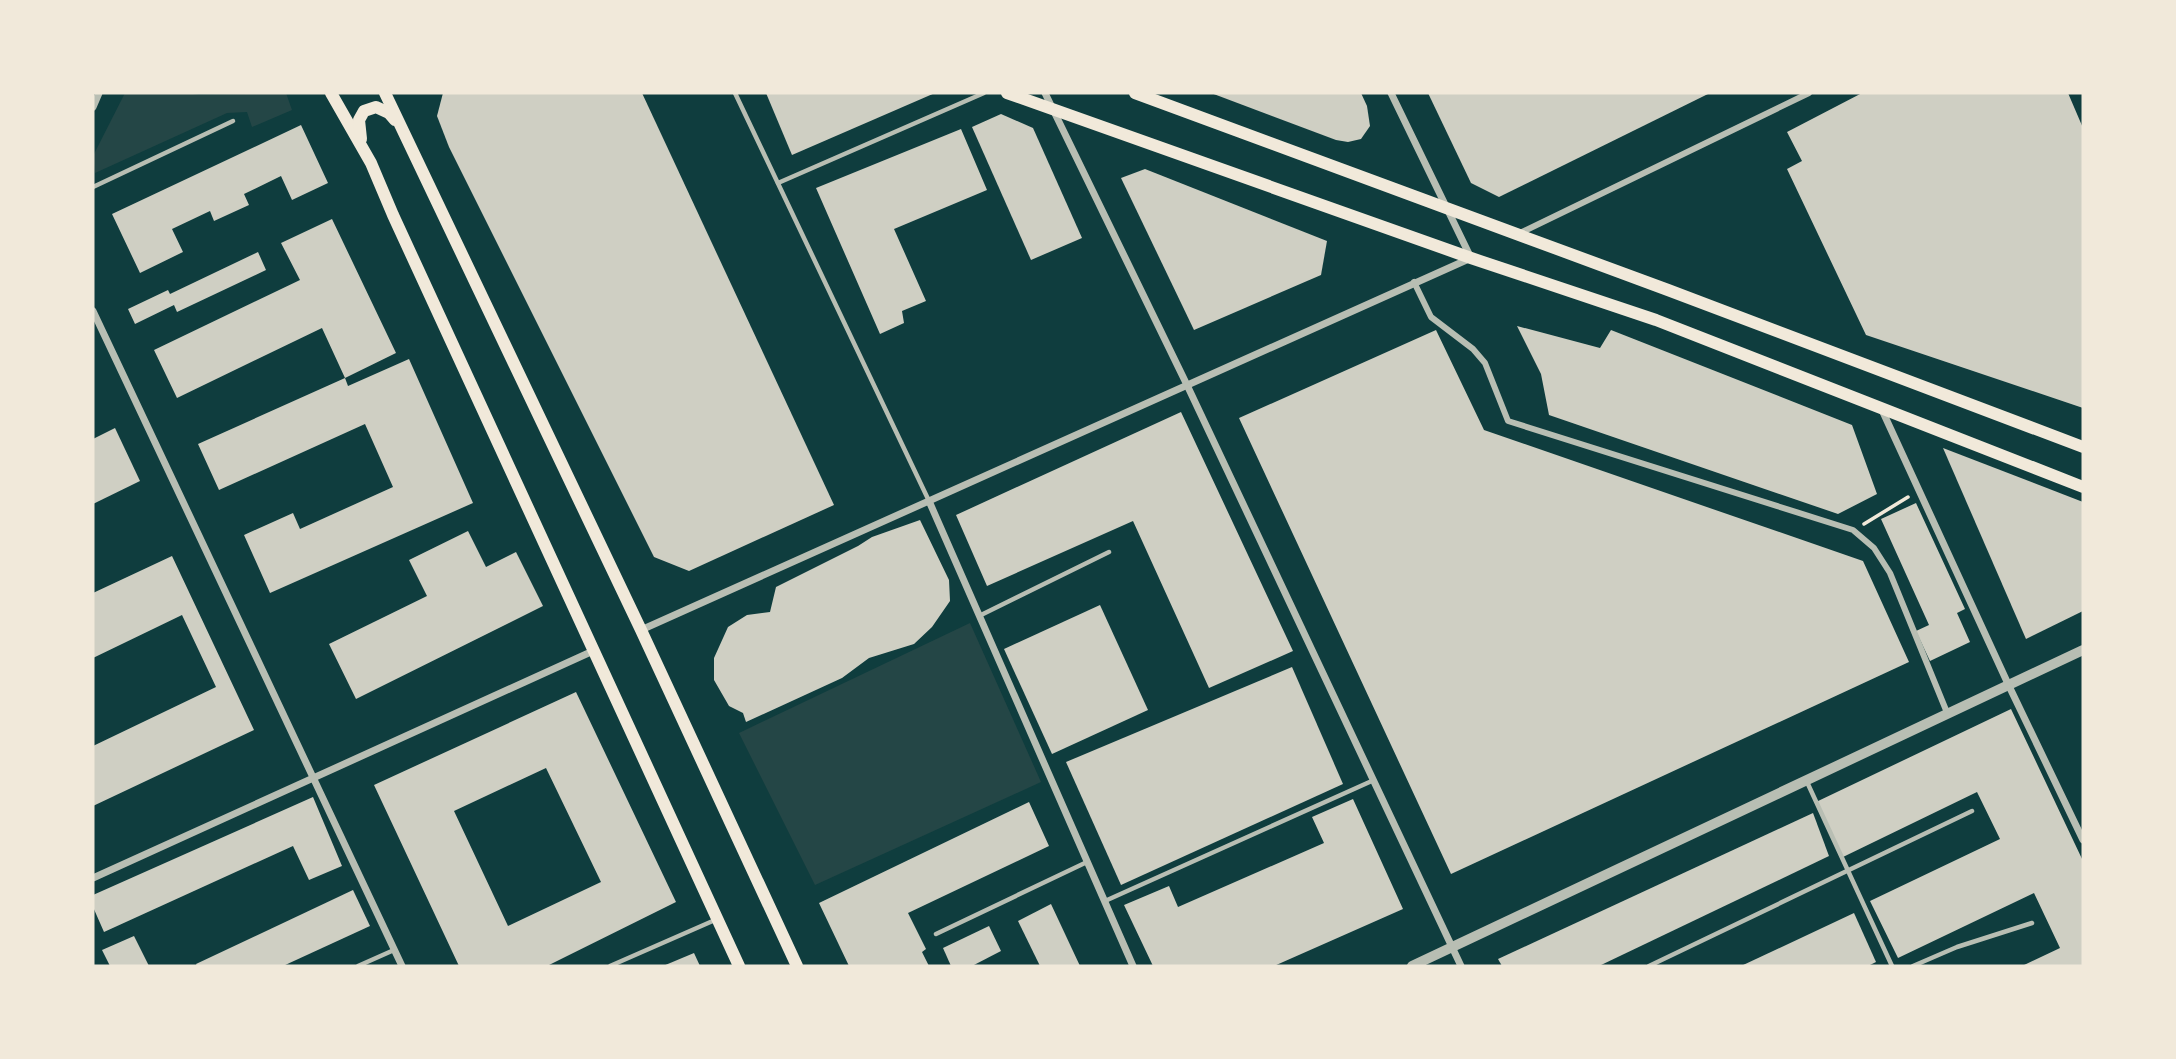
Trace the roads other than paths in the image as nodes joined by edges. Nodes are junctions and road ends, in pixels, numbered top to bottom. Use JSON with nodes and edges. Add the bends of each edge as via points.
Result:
{"nodes":[{"id":1,"x":99,"y":93,"type":"edge"},
{"id":2,"x":331,"y":93,"type":"edge"},
{"id":3,"x":385,"y":93,"type":"edge"},
{"id":4,"x":735,"y":93,"type":"edge"},
{"id":5,"x":984,"y":93,"type":"edge"},
{"id":6,"x":1007,"y":93,"type":"edge"},
{"id":7,"x":1045,"y":93,"type":"edge"},
{"id":8,"x":1135,"y":93,"type":"edge"},
{"id":9,"x":1391,"y":93,"type":"edge"},
{"id":10,"x":1809,"y":93,"type":"edge"},
{"id":11,"x":93,"y":107,"type":"edge"},
{"id":12,"x":1052,"y":108,"type":"junction"},
{"id":13,"x":233,"y":121,"type":"dead end"},
{"id":14,"x":402,"y":128,"type":"junction"},
{"id":15,"x":371,"y":163,"type":"junction"},
{"id":16,"x":778,"y":183,"type":"junction"},
{"id":17,"x":93,"y":187,"type":"edge"},
{"id":18,"x":1447,"y":208,"type":"junction"},
{"id":19,"x":1518,"y":234,"type":"junction"},
{"id":20,"x":1471,"y":258,"type":"junction"},
{"id":21,"x":1414,"y":282,"type":"junction"},
{"id":22,"x":93,"y":311,"type":"edge"},
{"id":23,"x":1187,"y":385,"type":"junction"},
{"id":24,"x":1882,"y":410,"type":"junction"},
{"id":25,"x":2083,"y":447,"type":"edge"},
{"id":26,"x":2083,"y":487,"type":"edge"},
{"id":27,"x":929,"y":501,"type":"junction"},
{"id":28,"x":1109,"y":552,"type":"dead end"},
{"id":29,"x":979,"y":616,"type":"junction"},
{"id":30,"x":641,"y":630,"type":"junction"},
{"id":31,"x":2083,"y":650,"type":"edge"},
{"id":32,"x":593,"y":651,"type":"junction"},
{"id":33,"x":2009,"y":686,"type":"junction"},
{"id":34,"x":1948,"y":715,"type":"junction"},
{"id":35,"x":312,"y":778,"type":"junction"},
{"id":36,"x":1374,"y":780,"type":"junction"},
{"id":37,"x":1806,"y":781,"type":"junction"},
{"id":38,"x":1972,"y":811,"type":"dead end"},
{"id":39,"x":2083,"y":840,"type":"edge"},
{"id":40,"x":1087,"y":862,"type":"junction"},
{"id":41,"x":1847,"y":870,"type":"junction"},
{"id":42,"x":93,"y":878,"type":"edge"},
{"id":43,"x":1105,"y":902,"type":"junction"},
{"id":44,"x":718,"y":919,"type":"junction"},
{"id":45,"x":2032,"y":923,"type":"dead end"},
{"id":46,"x":936,"y":934,"type":"dead end"},
{"id":47,"x":1452,"y":947,"type":"junction"},
{"id":48,"x":394,"y":950,"type":"junction"},
{"id":49,"x":358,"y":966,"type":"edge"},
{"id":50,"x":402,"y":966,"type":"edge"},
{"id":51,"x":610,"y":966,"type":"edge"},
{"id":52,"x":739,"y":966,"type":"edge"},
{"id":53,"x":797,"y":966,"type":"edge"},
{"id":54,"x":1133,"y":966,"type":"edge"},
{"id":55,"x":1412,"y":966,"type":"edge"},
{"id":56,"x":1461,"y":966,"type":"edge"},
{"id":57,"x":1649,"y":966,"type":"edge"},
{"id":58,"x":1892,"y":966,"type":"edge"},
{"id":59,"x":1913,"y":966,"type":"edge"}],
"edges":[{"from":1,"to":11,"type":"street"},
{"from":2,"to":15,"type":"main road"},
{"from":3,"to":14,"type":"main road"},
{"from":4,"to":16,"type":"lane"},
{"from":5,"to":16,"type":"lane"},
{"from":6,"to":12,"type":"main road"},
{"from":7,"to":12,"type":"street"},
{"from":8,"to":18,"type":"main road"},
{"from":9,"to":18,"type":"street"},
{"from":10,"to":19,"type":"street"},
{"from":12,"to":20,"type":"main road"},
{"from":12,"to":23,"type":"street"},
{"from":13,"to":17,"type":"lane"},
{"from":14,"to":15,"type":"main road","via":[[383,110],[364,111],[359,130]]},
{"from":14,"to":30,"type":"main road"},
{"from":15,"to":32,"type":"main road"},
{"from":16,"to":27,"type":"lane"},
{"from":18,"to":19,"type":"main road"},
{"from":18,"to":20,"type":"street"},
{"from":19,"to":25,"type":"main road"},
{"from":20,"to":21,"type":"street"},
{"from":20,"to":24,"type":"main road","via":[[1656,320]]},
{"from":21,"to":23,"type":"street"},
{"from":21,"to":34,"type":"street","via":[[1431,317],[1485,363],[1508,421],[1853,530],[1874,548],[1889,573]]},
{"from":22,"to":35,"type":"street"},
{"from":23,"to":27,"type":"street"},
{"from":23,"to":36,"type":"street"},
{"from":24,"to":26,"type":"main road"},
{"from":24,"to":33,"type":"street"},
{"from":27,"to":29,"type":"street"},
{"from":27,"to":30,"type":"street"},
{"from":28,"to":29,"type":"lane"},
{"from":29,"to":40,"type":"street"},
{"from":30,"to":53,"type":"main road"},
{"from":31,"to":33,"type":"street"},
{"from":32,"to":35,"type":"street"},
{"from":32,"to":44,"type":"main road"},
{"from":33,"to":34,"type":"street"},
{"from":33,"to":39,"type":"street"},
{"from":34,"to":37,"type":"street"},
{"from":35,"to":42,"type":"street"},
{"from":35,"to":48,"type":"street"},
{"from":36,"to":43,"type":"lane"},
{"from":36,"to":47,"type":"street"},
{"from":37,"to":41,"type":"lane"},
{"from":37,"to":47,"type":"street"},
{"from":38,"to":41,"type":"lane"},
{"from":40,"to":43,"type":"street"},
{"from":40,"to":46,"type":"lane"},
{"from":41,"to":57,"type":"lane"},
{"from":41,"to":58,"type":"lane"},
{"from":43,"to":54,"type":"street"},
{"from":44,"to":51,"type":"lane"},
{"from":44,"to":52,"type":"main road"},
{"from":45,"to":59,"type":"lane"},
{"from":47,"to":55,"type":"street"},
{"from":47,"to":56,"type":"street"},
{"from":48,"to":49,"type":"lane"},
{"from":48,"to":50,"type":"street"}]}
